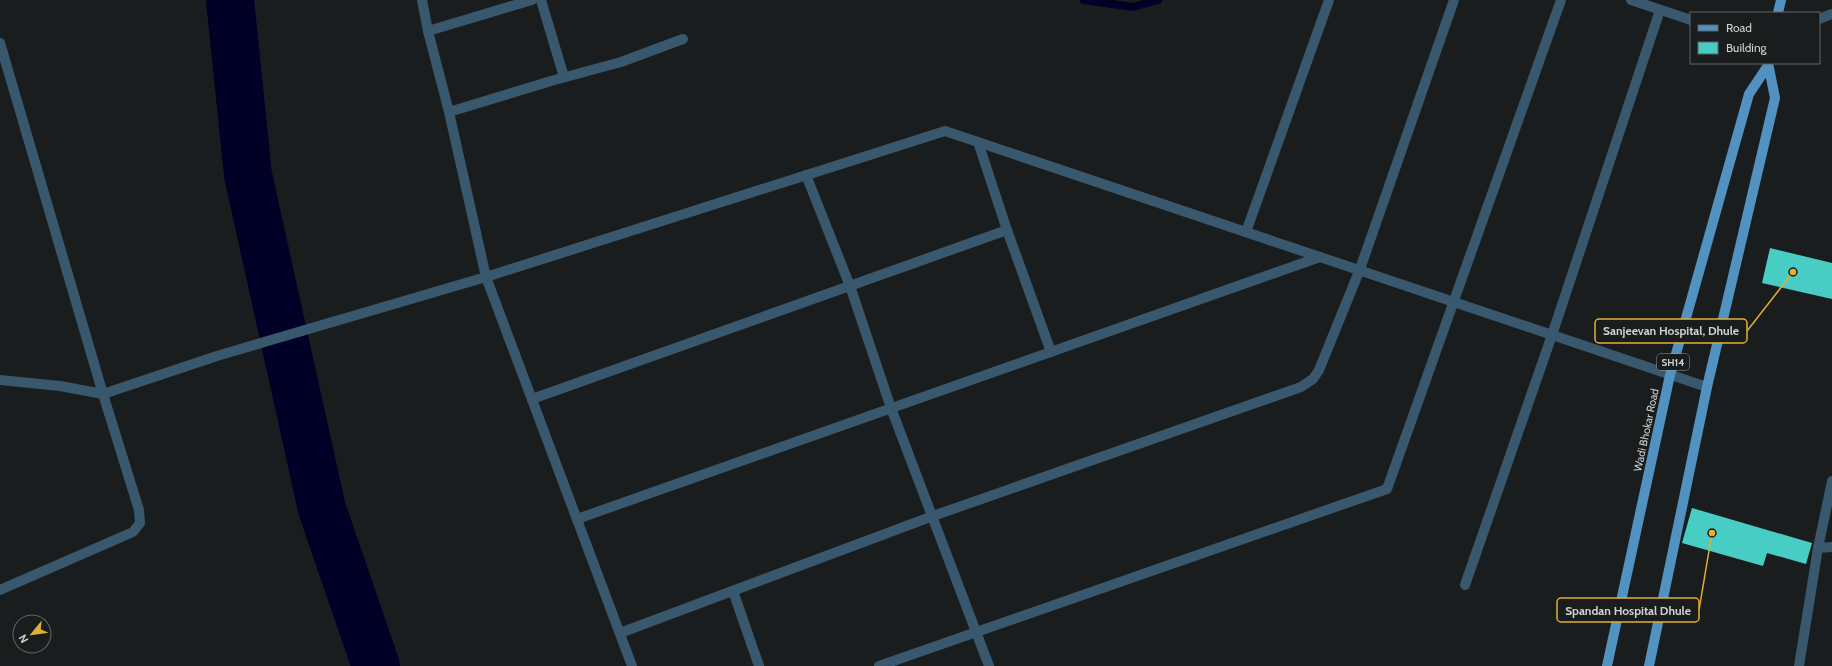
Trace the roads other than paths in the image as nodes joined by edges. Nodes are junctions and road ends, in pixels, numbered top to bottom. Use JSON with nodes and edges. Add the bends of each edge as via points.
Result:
{"nodes":[{"id":1,"x":422,"y":0,"type":"edge"},
{"id":2,"x":532,"y":0,"type":"edge"},
{"id":3,"x":541,"y":0,"type":"edge"},
{"id":4,"x":1329,"y":0,"type":"edge"},
{"id":5,"x":1454,"y":0,"type":"edge"},
{"id":6,"x":1561,"y":0,"type":"edge"},
{"id":7,"x":1631,"y":0,"type":"edge"},
{"id":8,"x":1660,"y":10,"type":"junction"},
{"id":9,"x":1832,"y":14,"type":"edge"},
{"id":10,"x":1820,"y":19,"type":"edge"},
{"id":11,"x":1690,"y":20,"type":"edge"},
{"id":12,"x":428,"y":31,"type":"junction"},
{"id":13,"x":683,"y":39,"type":"dead end"},
{"id":14,"x":0,"y":43,"type":"edge"},
{"id":15,"x":1768,"y":65,"type":"edge"},
{"id":16,"x":564,"y":77,"type":"junction"},
{"id":17,"x":449,"y":112,"type":"junction"},
{"id":18,"x":978,"y":142,"type":"junction"},
{"id":19,"x":806,"y":175,"type":"junction"},
{"id":20,"x":1006,"y":230,"type":"junction"},
{"id":21,"x":1246,"y":232,"type":"junction"},
{"id":22,"x":1320,"y":257,"type":"junction"},
{"id":23,"x":1360,"y":269,"type":"junction"},
{"id":24,"x":486,"y":277,"type":"junction"},
{"id":25,"x":850,"y":286,"type":"junction"},
{"id":26,"x":1453,"y":302,"type":"junction"},
{"id":27,"x":1552,"y":335,"type":"junction"},
{"id":28,"x":1051,"y":352,"type":"junction"},
{"id":29,"x":1670,"y":375,"type":"junction"},
{"id":30,"x":0,"y":380,"type":"edge"},
{"id":31,"x":1707,"y":387,"type":"junction"},
{"id":32,"x":104,"y":394,"type":"junction"},
{"id":33,"x":532,"y":399,"type":"junction"},
{"id":34,"x":891,"y":408,"type":"junction"},
{"id":35,"x":1832,"y":481,"type":"edge"},
{"id":36,"x":933,"y":516,"type":"junction"},
{"id":37,"x":577,"y":519,"type":"junction"},
{"id":38,"x":1832,"y":546,"type":"edge"},
{"id":39,"x":1818,"y":548,"type":"junction"},
{"id":40,"x":1466,"y":585,"type":"dead end"},
{"id":41,"x":0,"y":590,"type":"edge"},
{"id":42,"x":734,"y":591,"type":"junction"},
{"id":43,"x":977,"y":632,"type":"junction"},
{"id":44,"x":620,"y":633,"type":"junction"},
{"id":45,"x":632,"y":666,"type":"edge"},
{"id":46,"x":759,"y":666,"type":"edge"},
{"id":47,"x":879,"y":666,"type":"edge"},
{"id":48,"x":989,"y":666,"type":"edge"},
{"id":49,"x":1607,"y":666,"type":"edge"},
{"id":50,"x":1649,"y":666,"type":"edge"},
{"id":51,"x":1799,"y":666,"type":"edge"}],
"edges":[{"from":1,"to":12,"type":"street"},
{"from":2,"to":12,"type":"street"},
{"from":3,"to":16,"type":"street"},
{"from":4,"to":21,"type":"street"},
{"from":5,"to":23,"type":"street"},
{"from":6,"to":26,"type":"street"},
{"from":7,"to":8,"type":"street"},
{"from":8,"to":11,"type":"street"},
{"from":8,"to":27,"type":"street"},
{"from":9,"to":10,"type":"street"},
{"from":12,"to":17,"type":"street"},
{"from":13,"to":16,"type":"street","via":[[621,62]]},
{"from":14,"to":32,"type":"street"},
{"from":15,"to":29,"type":"main road","name":"Wadi Bhokar Road","number":"SH14","via":[[1749,94]]},
{"from":15,"to":31,"type":"main road","name":"Wadi Bhokar Road","number":"SH14","via":[[1775,98]]},
{"from":16,"to":17,"type":"street"},
{"from":17,"to":24,"type":"street"},
{"from":18,"to":19,"type":"street","via":[[945,131]]},
{"from":18,"to":20,"type":"street"},
{"from":18,"to":21,"type":"street"},
{"from":19,"to":24,"type":"street"},
{"from":19,"to":25,"type":"street"},
{"from":20,"to":25,"type":"street"},
{"from":20,"to":28,"type":"street"},
{"from":21,"to":22,"type":"street"},
{"from":22,"to":23,"type":"street"},
{"from":22,"to":28,"type":"street"},
{"from":23,"to":26,"type":"street"},
{"from":23,"to":36,"type":"street","via":[[1319,370],[1313,379],[1301,386]]},
{"from":24,"to":32,"type":"street","via":[[220,355]]},
{"from":24,"to":33,"type":"street"},
{"from":25,"to":33,"type":"street"},
{"from":25,"to":34,"type":"street"},
{"from":26,"to":27,"type":"street"},
{"from":26,"to":43,"type":"street","via":[[1387,489]]},
{"from":27,"to":29,"type":"street"},
{"from":27,"to":40,"type":"street"},
{"from":28,"to":34,"type":"street"},
{"from":29,"to":31,"type":"street"},
{"from":29,"to":49,"type":"main road","name":"Wadi Bhokar Road","number":"SH14"},
{"from":30,"to":32,"type":"street","via":[[60,386]]},
{"from":31,"to":50,"type":"main road","name":"Wadi Bhokar Road","number":"SH14"},
{"from":32,"to":41,"type":"street","via":[[139,510],[140,523],[133,532]]},
{"from":33,"to":37,"type":"street"},
{"from":34,"to":36,"type":"street"},
{"from":34,"to":37,"type":"street"},
{"from":35,"to":39,"type":"street"},
{"from":36,"to":42,"type":"street"},
{"from":36,"to":43,"type":"street"},
{"from":37,"to":44,"type":"street"},
{"from":38,"to":39,"type":"street"},
{"from":39,"to":51,"type":"street"},
{"from":42,"to":44,"type":"street"},
{"from":42,"to":46,"type":"street"},
{"from":43,"to":47,"type":"street"},
{"from":43,"to":48,"type":"street"},
{"from":44,"to":45,"type":"street"}]}
